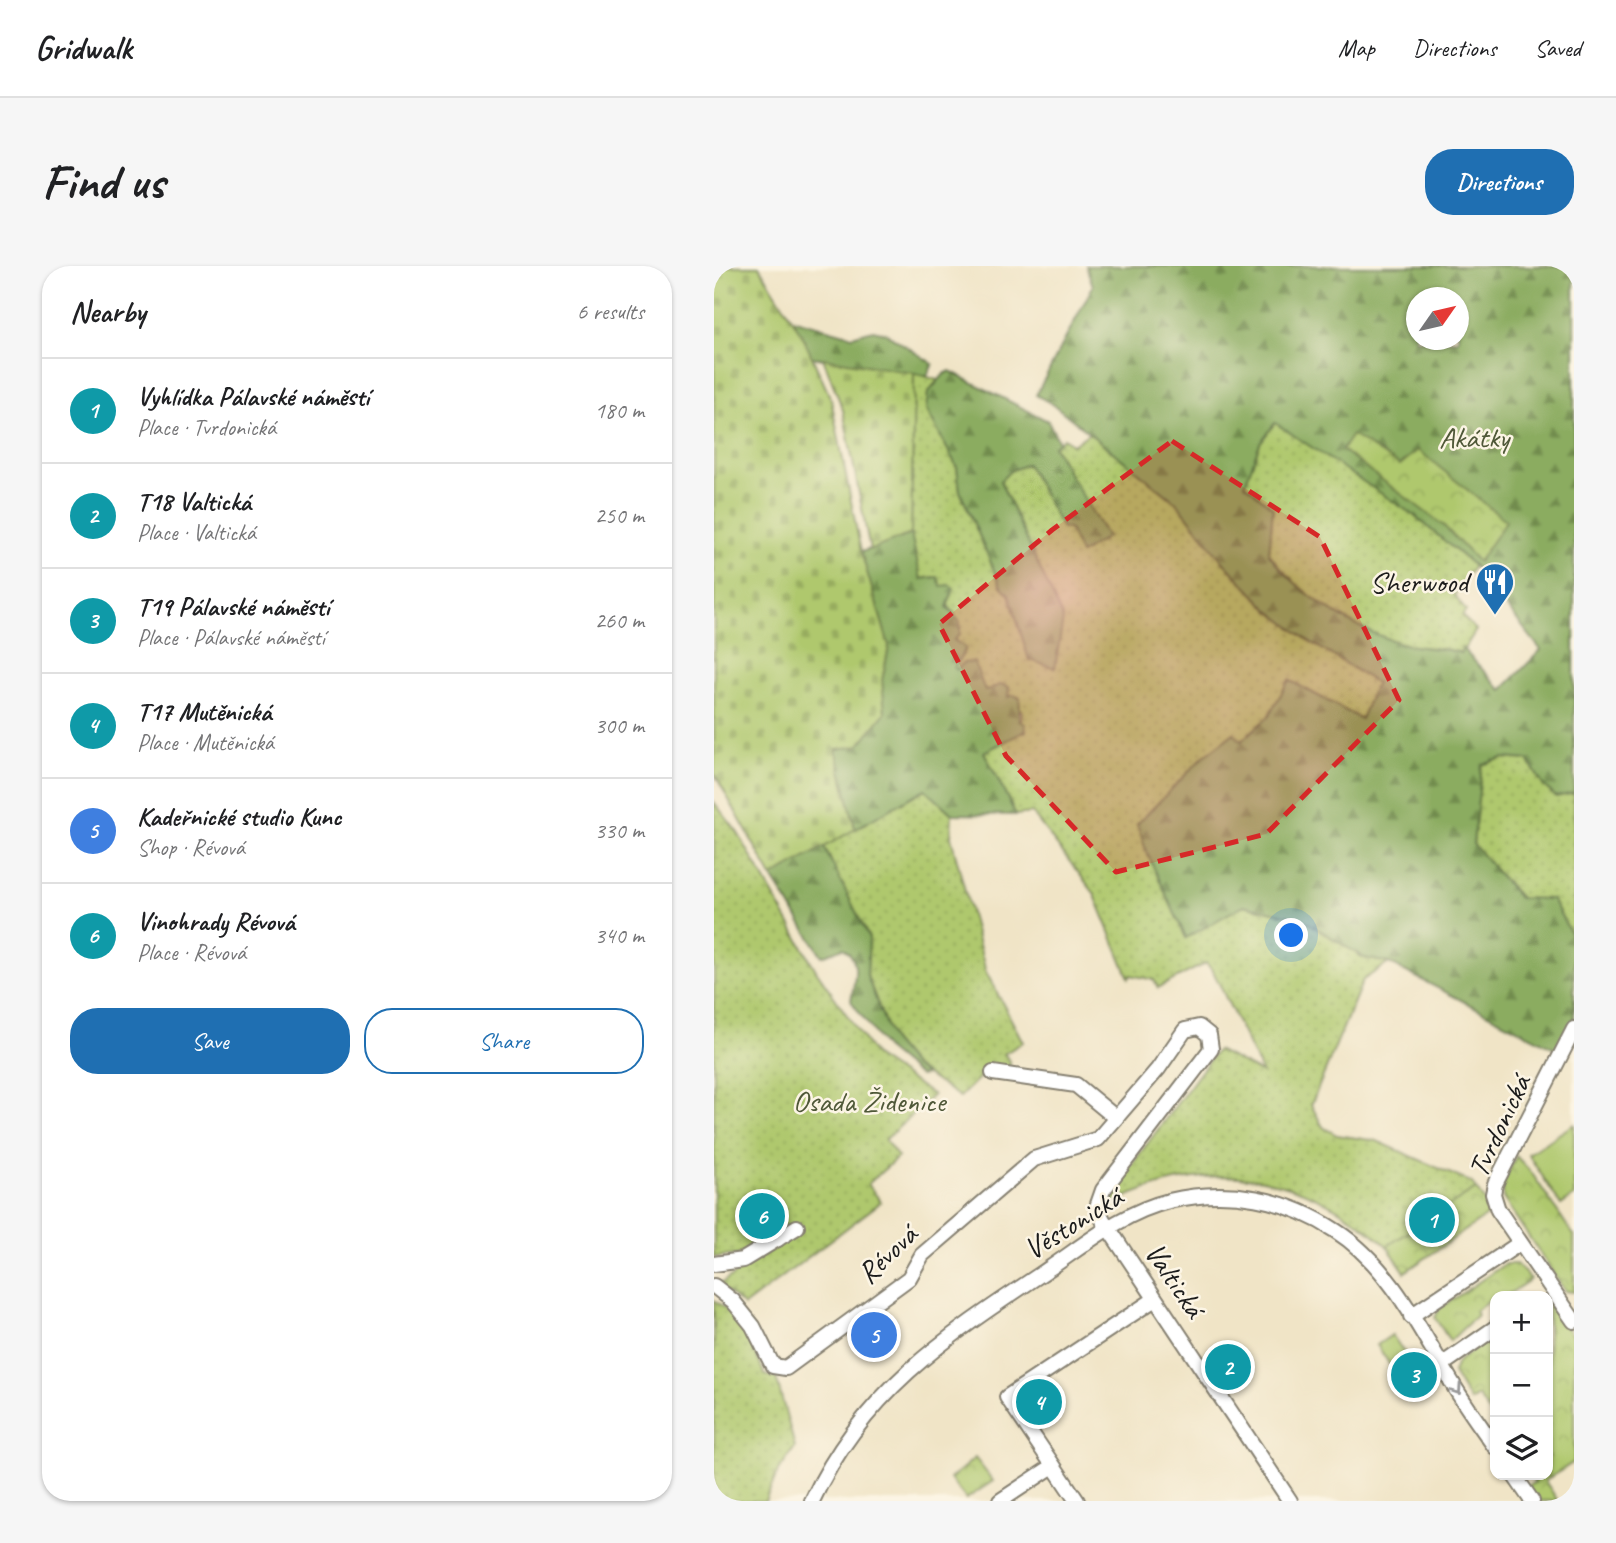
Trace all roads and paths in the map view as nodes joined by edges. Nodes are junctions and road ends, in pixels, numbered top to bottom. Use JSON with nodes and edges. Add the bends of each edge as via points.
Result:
{"nodes":[{"id":1,"x":1574,"y":1028,"type":"edge"},
{"id":2,"x":993,"y":1073,"type":"dead end"},
{"id":3,"x":1116,"y":1118,"type":"junction"},
{"id":4,"x":764,"y":1218,"type":"dead end"},
{"id":5,"x":797,"y":1227,"type":"dead end"},
{"id":6,"x":1108,"y":1228,"type":"junction"},
{"id":7,"x":779,"y":1239,"type":"junction"},
{"id":8,"x":1520,"y":1242,"type":"junction"},
{"id":9,"x":714,"y":1264,"type":"edge"},
{"id":10,"x":714,"y":1286,"type":"edge"},
{"id":11,"x":1545,"y":1291,"type":"edge"},
{"id":12,"x":1155,"y":1299,"type":"junction"},
{"id":13,"x":1553,"y":1300,"type":"edge"},
{"id":14,"x":1411,"y":1315,"type":"junction"},
{"id":15,"x":1574,"y":1321,"type":"edge"},
{"id":16,"x":1490,"y":1331,"type":"edge"},
{"id":17,"x":1443,"y":1364,"type":"junction"},
{"id":18,"x":1490,"y":1439,"type":"edge"},
{"id":19,"x":1053,"y":1466,"type":"junction"},
{"id":20,"x":1517,"y":1480,"type":"edge"},
{"id":21,"x":812,"y":1501,"type":"edge"},
{"id":22,"x":1000,"y":1501,"type":"edge"},
{"id":23,"x":1077,"y":1501,"type":"edge"},
{"id":24,"x":1290,"y":1501,"type":"edge"},
{"id":25,"x":1532,"y":1501,"type":"edge"}],
"edges":[{"from":1,"to":8,"type":"street","name":"Tvrdonická","via":[[1494,1184],[1497,1208]]},
{"from":2,"to":3,"type":"street","via":[[1076,1085]]},
{"from":3,"to":6,"type":"street","name":"Révová","via":[[1185,1030],[1195,1026],[1209,1035],[1212,1046],[1204,1059],[1098,1198],[1099,1213]]},
{"from":3,"to":10,"type":"street","name":"Révová","via":[[1092,1142],[1034,1159],[922,1255],[906,1281],[786,1368],[773,1366],[747,1318]]},
{"from":4,"to":7,"type":"street"},
{"from":5,"to":7,"type":"street"},
{"from":6,"to":12,"type":"street","name":"Valtická"},
{"from":6,"to":14,"type":"street","name":"Věstonická","via":[[1153,1206],[1197,1196],[1244,1196],[1281,1203],[1357,1246]]},
{"from":6,"to":21,"type":"street","name":"Věstonická","via":[[944,1340],[904,1373],[850,1434]]},
{"from":7,"to":9,"type":"street","via":[[743,1260]]},
{"from":8,"to":11,"type":"street","name":"Tvrdonická"},
{"from":8,"to":14,"type":"street"},
{"from":12,"to":19,"type":"street","via":[[1007,1398]]},
{"from":12,"to":24,"type":"street","name":"Valtická"},
{"from":13,"to":15,"type":"street","name":"Tvrdonická"},
{"from":14,"to":17,"type":"street","name":"Věstonická"},
{"from":16,"to":17,"type":"street"},
{"from":17,"to":18,"type":"street","name":"Věstonická","one_way":true},
{"from":19,"to":22,"type":"street"},
{"from":19,"to":23,"type":"street"},
{"from":20,"to":25,"type":"street"}]}
